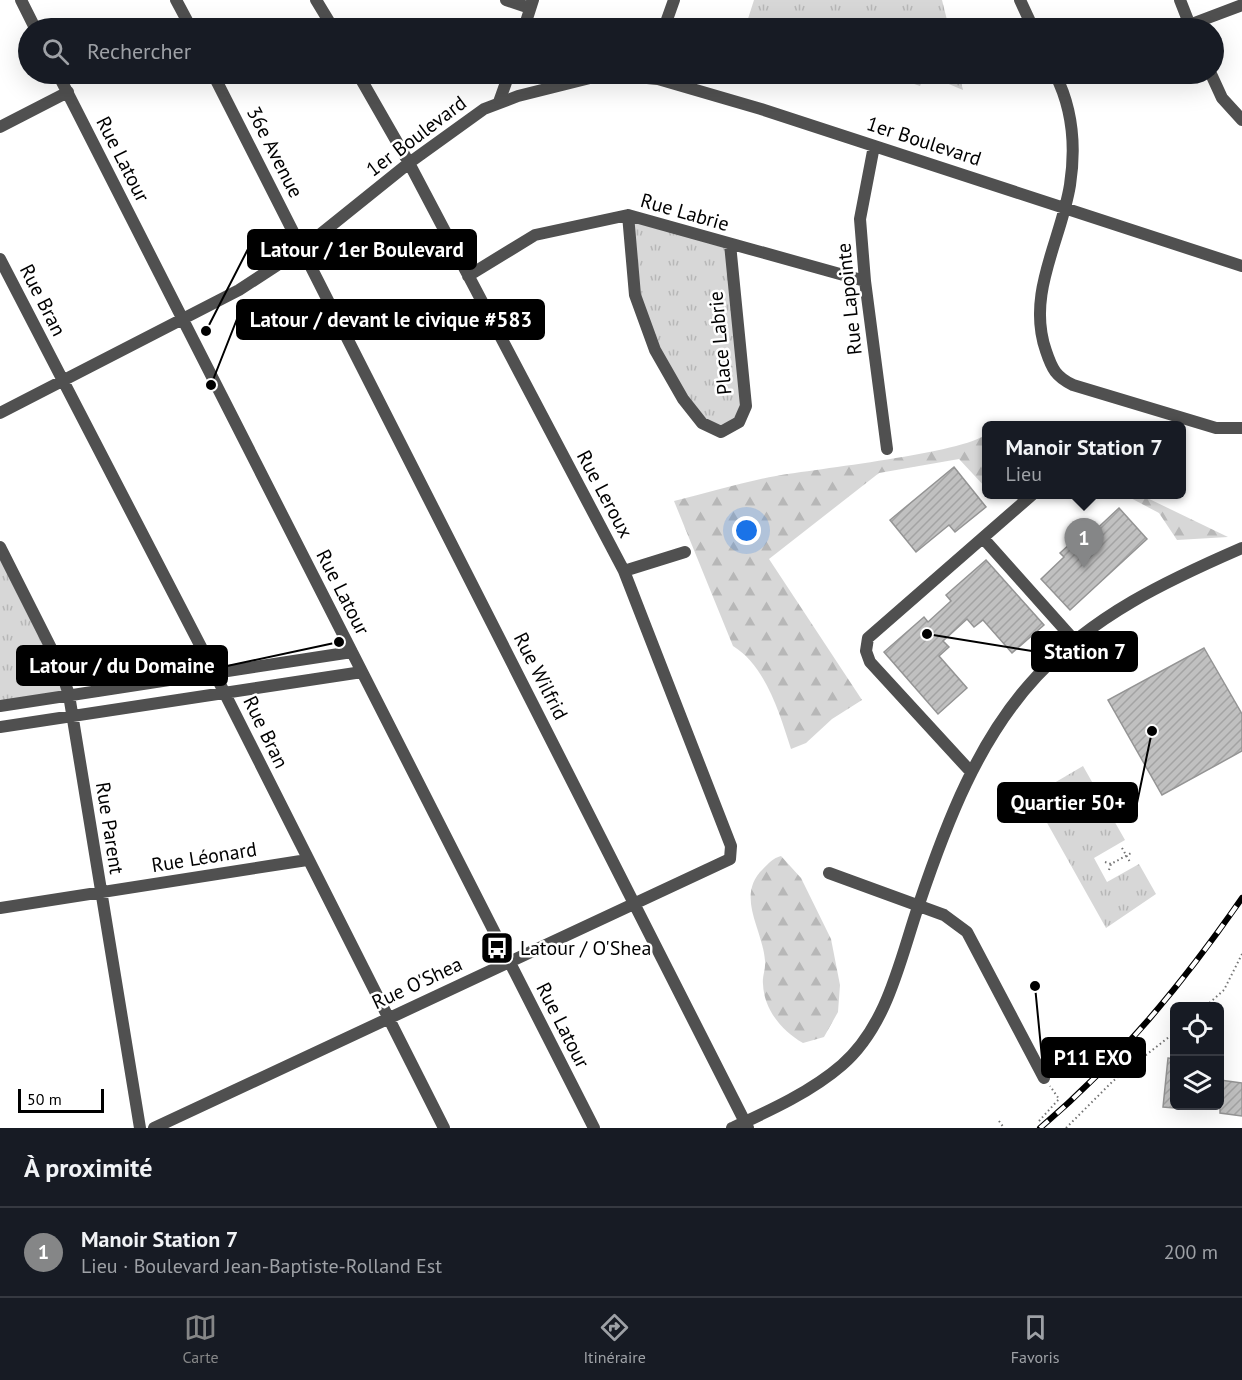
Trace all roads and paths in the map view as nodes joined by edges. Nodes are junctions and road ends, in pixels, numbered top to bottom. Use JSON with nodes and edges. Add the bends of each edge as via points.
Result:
{"nodes":[{"id":1,"x":21,"y":0,"type":"edge"},
{"id":2,"x":176,"y":0,"type":"edge"},
{"id":3,"x":316,"y":0,"type":"edge"},
{"id":4,"x":506,"y":0,"type":"edge"},
{"id":5,"x":674,"y":0,"type":"edge"},
{"id":6,"x":1020,"y":0,"type":"edge"},
{"id":7,"x":1180,"y":0,"type":"edge"},
{"id":8,"x":532,"y":4,"type":"edge"},
{"id":9,"x":1242,"y":5,"type":"edge"},
{"id":10,"x":30,"y":18,"type":"edge"},
{"id":11,"x":186,"y":18,"type":"edge"},
{"id":12,"x":327,"y":18,"type":"edge"},
{"id":13,"x":668,"y":18,"type":"edge"},
{"id":14,"x":1028,"y":18,"type":"edge"},
{"id":15,"x":1187,"y":18,"type":"edge"},
{"id":16,"x":1211,"y":18,"type":"edge"},
{"id":17,"x":63,"y":84,"type":"edge"},
{"id":18,"x":218,"y":84,"type":"edge"},
{"id":19,"x":364,"y":84,"type":"edge"},
{"id":20,"x":506,"y":84,"type":"edge"},
{"id":21,"x":568,"y":84,"type":"edge"},
{"id":22,"x":679,"y":84,"type":"edge"},
{"id":23,"x":1059,"y":84,"type":"edge"},
{"id":24,"x":1216,"y":84,"type":"edge"},
{"id":25,"x":68,"y":93,"type":"junction"},
{"id":26,"x":500,"y":102,"type":"junction"},
{"id":27,"x":1242,"y":120,"type":"edge"},
{"id":28,"x":0,"y":127,"type":"edge"},
{"id":29,"x":874,"y":146,"type":"junction"},
{"id":30,"x":410,"y":162,"type":"junction"},
{"id":31,"x":1065,"y":209,"type":"junction"},
{"id":32,"x":628,"y":215,"type":"junction"},
{"id":33,"x":730,"y":244,"type":"junction"},
{"id":34,"x":302,"y":249,"type":"junction"},
{"id":35,"x":0,"y":259,"type":"edge"},
{"id":36,"x":1242,"y":266,"type":"edge"},
{"id":37,"x":468,"y":276,"type":"junction"},
{"id":38,"x":865,"y":281,"type":"junction"},
{"id":39,"x":183,"y":320,"type":"junction"},
{"id":40,"x":63,"y":382,"type":"junction"},
{"id":41,"x":0,"y":413,"type":"edge"},
{"id":42,"x":1242,"y":429,"type":"edge"},
{"id":43,"x":887,"y":449,"type":"dead end"},
{"id":44,"x":1028,"y":499,"type":"edge"},
{"id":45,"x":983,"y":538,"type":"junction"},
{"id":46,"x":0,"y":547,"type":"edge"},
{"id":47,"x":1242,"y":548,"type":"edge"},
{"id":48,"x":685,"y":552,"type":"dead end"},
{"id":49,"x":624,"y":571,"type":"junction"},
{"id":50,"x":1074,"y":640,"type":"junction"},
{"id":51,"x":352,"y":652,"type":"junction"},
{"id":52,"x":214,"y":672,"type":"junction"},
{"id":53,"x":362,"y":672,"type":"junction"},
{"id":54,"x":224,"y":692,"type":"junction"},
{"id":55,"x":69,"y":695,"type":"junction"},
{"id":56,"x":0,"y":706,"type":"edge"},
{"id":57,"x":73,"y":716,"type":"junction"},
{"id":58,"x":0,"y":727,"type":"edge"},
{"id":59,"x":971,"y":772,"type":"junction"},
{"id":60,"x":1122,"y":848,"type":"dead end"},
{"id":61,"x":1133,"y":852,"type":"dead end"},
{"id":62,"x":1126,"y":855,"type":"junction"},
{"id":63,"x":730,"y":859,"type":"joint"},
{"id":64,"x":307,"y":860,"type":"junction"},
{"id":65,"x":1105,"y":861,"type":"dead end"},
{"id":66,"x":1130,"y":862,"type":"dead end"},
{"id":67,"x":1111,"y":864,"type":"junction"},
{"id":68,"x":1109,"y":870,"type":"dead end"},
{"id":69,"x":830,"y":873,"type":"dead end"},
{"id":70,"x":100,"y":893,"type":"junction"},
{"id":71,"x":634,"y":903,"type":"junction"},
{"id":72,"x":918,"y":906,"type":"junction"},
{"id":73,"x":0,"y":908,"type":"edge"},
{"id":74,"x":1242,"y":954,"type":"edge"},
{"id":75,"x":509,"y":962,"type":"junction"},
{"id":76,"x":1235,"y":968,"type":"junction"},
{"id":77,"x":1242,"y":970,"type":"edge"},
{"id":78,"x":1210,"y":1002,"type":"edge"},
{"id":79,"x":388,"y":1019,"type":"junction"},
{"id":80,"x":1170,"y":1036,"type":"edge"},
{"id":81,"x":1044,"y":1078,"type":"joint"},
{"id":82,"x":999,"y":1121,"type":"dead end"},
{"id":83,"x":1039,"y":1121,"type":"dead end"},
{"id":84,"x":747,"y":1125,"type":"edge"},
{"id":85,"x":140,"y":1128,"type":"edge"},
{"id":86,"x":154,"y":1128,"type":"edge"},
{"id":87,"x":444,"y":1128,"type":"edge"},
{"id":88,"x":594,"y":1128,"type":"edge"},
{"id":89,"x":732,"y":1128,"type":"edge"},
{"id":90,"x":1004,"y":1128,"type":"edge"},
{"id":91,"x":1066,"y":1128,"type":"edge"}],
"edges":[{"from":1,"to":10,"type":"street"},
{"from":2,"to":11,"type":"street"},
{"from":3,"to":12,"type":"street"},
{"from":4,"to":8,"type":"street"},
{"from":5,"to":13,"type":"street"},
{"from":6,"to":14,"type":"street"},
{"from":7,"to":15,"type":"street"},
{"from":9,"to":16,"type":"street"},
{"from":17,"to":25,"type":"street","name":"Rue Latour"},
{"from":18,"to":34,"type":"street","name":"36e Avenue"},
{"from":19,"to":30,"type":"street","name":"Rue Leroux"},
{"from":20,"to":26,"type":"street"},
{"from":21,"to":26,"type":"street","name":"1er Boulevard"},
{"from":22,"to":29,"type":"street","name":"1er Boulevard"},
{"from":23,"to":31,"type":"street","via":[[1071,115],[1070,184]]},
{"from":24,"to":27,"type":"street","via":[[1222,98]]},
{"from":25,"to":28,"type":"street"},
{"from":25,"to":39,"type":"street","name":"Rue Latour"},
{"from":26,"to":30,"type":"street","name":"1er Boulevard","via":[[458,126]]},
{"from":29,"to":31,"type":"street","name":"1er Boulevard"},
{"from":29,"to":38,"type":"street","name":"Rue Lapointe","via":[[860,219]]},
{"from":30,"to":34,"type":"street","name":"1er Boulevard"},
{"from":30,"to":37,"type":"street","name":"Rue Leroux"},
{"from":31,"to":36,"type":"street","name":"1er Boulevard"},
{"from":31,"to":42,"type":"street","via":[[1038,310],[1043,344],[1059,379],[1216,428]]},
{"from":32,"to":33,"type":"street","name":"Rue Labrie"},
{"from":32,"to":33,"type":"street","name":"Place Labrie","via":[[635,295],[655,350],[702,423],[721,432],[739,422],[746,406]]},
{"from":32,"to":37,"type":"street","name":"Rue Labrie","via":[[535,235]]},
{"from":33,"to":38,"type":"street","name":"Rue Labrie"},
{"from":34,"to":39,"type":"street","name":"1er Boulevard"},
{"from":34,"to":71,"type":"street","name":"Rue Wilfrid"},
{"from":35,"to":40,"type":"street","name":"Rue Bran"},
{"from":37,"to":49,"type":"street","name":"Rue Leroux"},
{"from":38,"to":43,"type":"street","name":"Rue Lapointe"},
{"from":39,"to":40,"type":"street","name":"1er Boulevard"},
{"from":39,"to":51,"type":"street","name":"Rue Latour"},
{"from":40,"to":41,"type":"street","name":"1er Boulevard"},
{"from":40,"to":52,"type":"street","name":"Rue Bran"},
{"from":44,"to":45,"type":"street"},
{"from":45,"to":50,"type":"street"},
{"from":45,"to":59,"type":"street","via":[[865,643],[870,662]]},
{"from":46,"to":55,"type":"street","name":"Rue Parent","via":[[59,664]]},
{"from":47,"to":50,"type":"street","via":[[1175,577],[1120,607]]},
{"from":48,"to":49,"type":"street"},
{"from":49,"to":63,"type":"street","name":"Rue Leroux","via":[[731,846]]},
{"from":50,"to":59,"type":"street","via":[[1036,677]]},
{"from":51,"to":52,"type":"street"},
{"from":51,"to":53,"type":"street","name":"Rue Latour"},
{"from":52,"to":54,"type":"street","name":"Rue Bran"},
{"from":52,"to":55,"type":"street"},
{"from":53,"to":54,"type":"street"},
{"from":53,"to":75,"type":"street","name":"Rue Latour"},
{"from":54,"to":57,"type":"street"},
{"from":54,"to":64,"type":"street","name":"Rue Bran"},
{"from":55,"to":56,"type":"street"},
{"from":55,"to":57,"type":"street","name":"Rue Parent"},
{"from":57,"to":58,"type":"street"},
{"from":57,"to":70,"type":"street","name":"Rue Parent"},
{"from":59,"to":72,"type":"street","via":[[944,832]]},
{"from":60,"to":62,"type":"path"},
{"from":61,"to":62,"type":"path"},
{"from":62,"to":66,"type":"path"},
{"from":62,"to":67,"type":"path"},
{"from":63,"to":71,"type":"street","name":"Rue O'Shea"},
{"from":64,"to":70,"type":"street","name":"Rue Léonard"},
{"from":64,"to":79,"type":"street","name":"Rue Bran"},
{"from":65,"to":67,"type":"path"},
{"from":67,"to":68,"type":"path"},
{"from":69,"to":72,"type":"street"},
{"from":70,"to":73,"type":"street","name":"Rue Léonard"},
{"from":70,"to":85,"type":"street","name":"Rue Parent"},
{"from":71,"to":75,"type":"street","name":"Rue O'Shea"},
{"from":71,"to":84,"type":"street","name":"Rue Wilfrid"},
{"from":72,"to":81,"type":"street","via":[[944,915],[967,932]]},
{"from":72,"to":84,"type":"street","via":[[892,987],[865,1039],[821,1081]]},
{"from":74,"to":76,"type":"path"},
{"from":75,"to":79,"type":"street","name":"Rue O'Shea"},
{"from":75,"to":88,"type":"street","name":"Rue Latour"},
{"from":76,"to":77,"type":"path"},
{"from":76,"to":78,"type":"path","via":[[1224,990]]},
{"from":79,"to":86,"type":"street","name":"Rue O'Shea"},
{"from":79,"to":87,"type":"street","name":"Rue Bran"},
{"from":80,"to":91,"type":"path","via":[[1113,1081]]},
{"from":81,"to":83,"type":"path","via":[[1059,1099]]},
{"from":82,"to":90,"type":"path"},
{"from":84,"to":89,"type":"street"}]}
